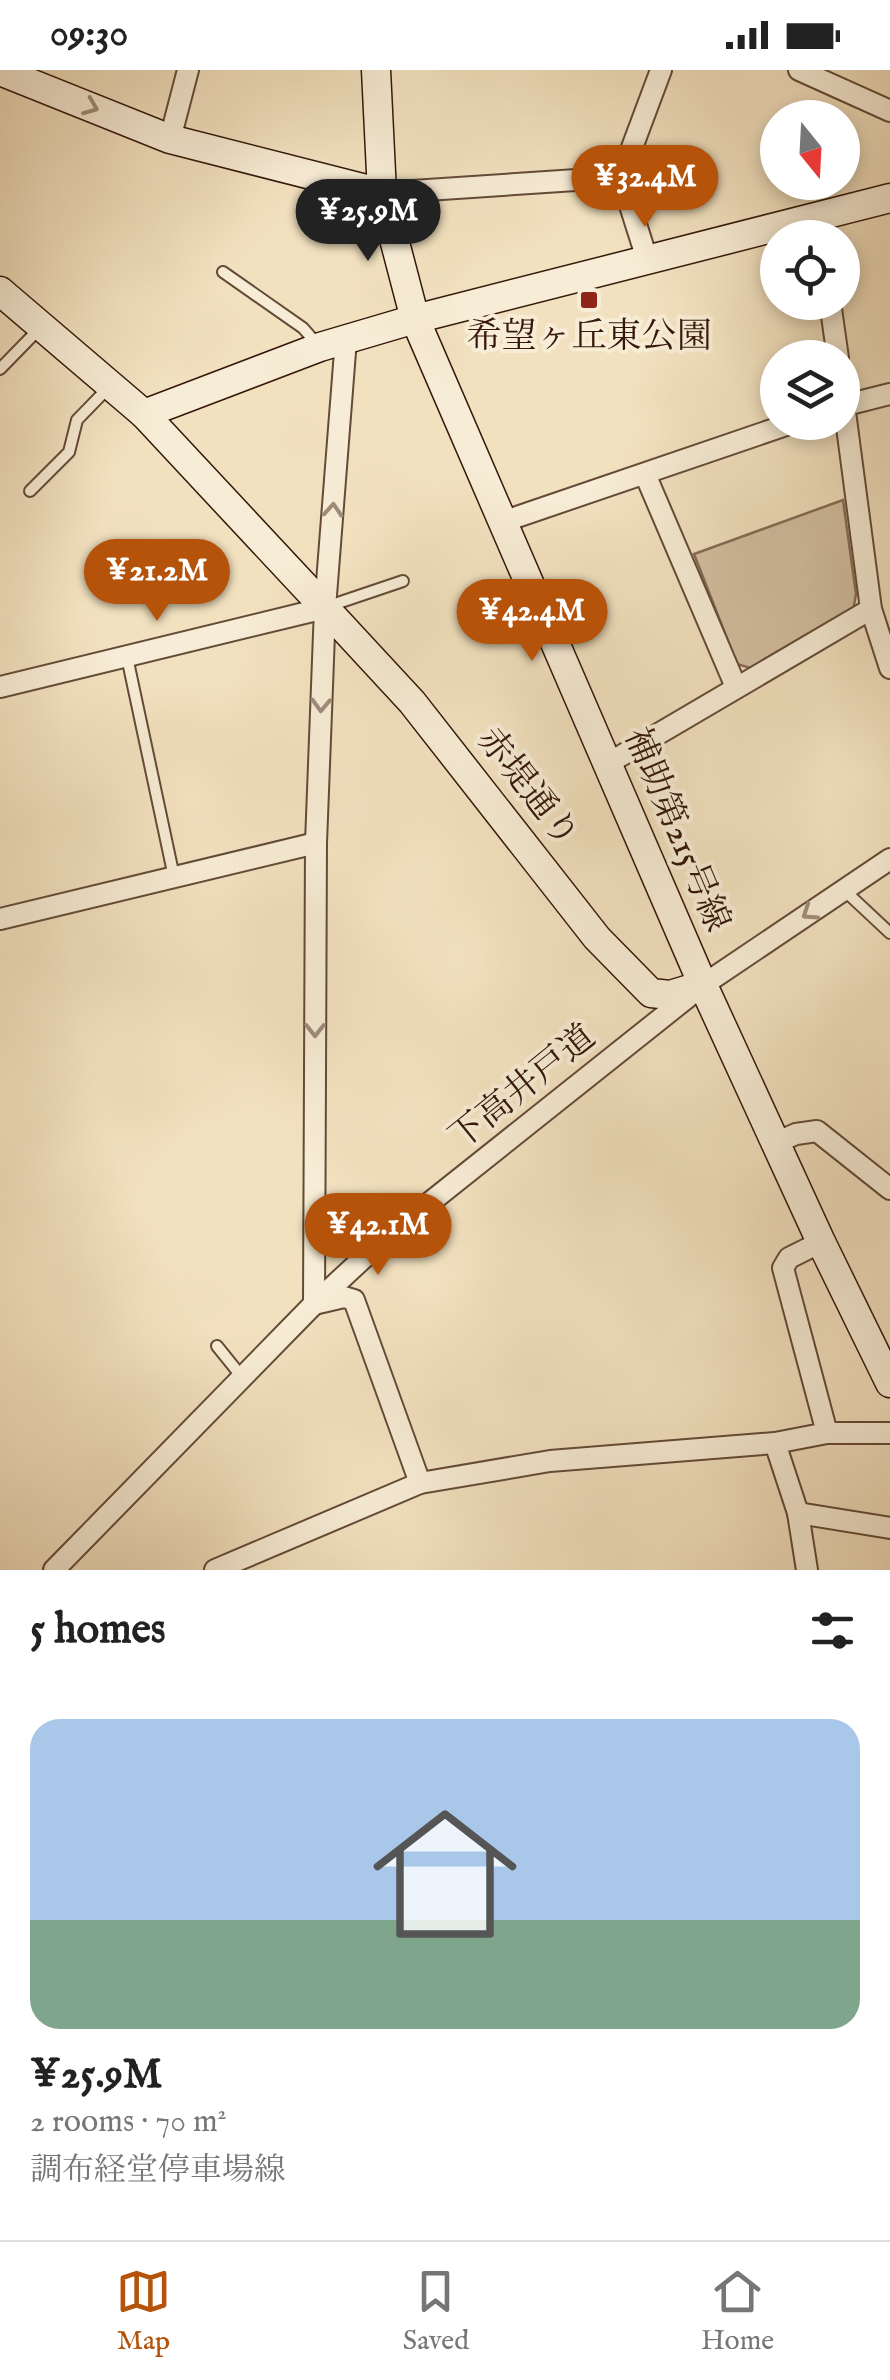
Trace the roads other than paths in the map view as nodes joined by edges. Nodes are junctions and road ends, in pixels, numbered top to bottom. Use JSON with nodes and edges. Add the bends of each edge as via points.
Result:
{"nodes":[{"id":1,"x":188,"y":70,"type":"edge"},
{"id":2,"x":376,"y":70,"type":"edge"},
{"id":3,"x":661,"y":70,"type":"edge"},
{"id":4,"x":799,"y":70,"type":"edge"},
{"id":5,"x":0,"y":72,"type":"edge"},
{"id":6,"x":30,"y":76,"type":"edge"},
{"id":7,"x":890,"y":112,"type":"edge"},
{"id":8,"x":170,"y":139,"type":"junction"},
{"id":9,"x":621,"y":178,"type":"junction"},
{"id":10,"x":382,"y":194,"type":"junction"},
{"id":11,"x":890,"y":198,"type":"edge"},
{"id":12,"x":838,"y":220,"type":"edge"},
{"id":13,"x":760,"y":239,"type":"edge"},
{"id":14,"x":647,"y":259,"type":"junction"},
{"id":15,"x":223,"y":272,"type":"dead end"},
{"id":16,"x":0,"y":291,"type":"edge"},
{"id":17,"x":415,"y":319,"type":"junction"},
{"id":18,"x":44,"y":325,"type":"junction"},
{"id":19,"x":333,"y":344,"type":"junction"},
{"id":20,"x":0,"y":369,"type":"edge"},
{"id":21,"x":112,"y":384,"type":"junction"},
{"id":22,"x":890,"y":394,"type":"edge"},
{"id":23,"x":860,"y":398,"type":"edge"},
{"id":24,"x":144,"y":414,"type":"junction"},
{"id":25,"x":760,"y":434,"type":"edge"},
{"id":26,"x":848,"y":440,"type":"edge"},
{"id":27,"x":645,"y":474,"type":"junction"},
{"id":28,"x":30,"y":491,"type":"dead end"},
{"id":29,"x":502,"y":522,"type":"junction"},
{"id":30,"x":403,"y":582,"type":"dead end"},
{"id":31,"x":325,"y":608,"type":"junction"},
{"id":32,"x":871,"y":609,"type":"junction"},
{"id":33,"x":127,"y":657,"type":"junction"},
{"id":34,"x":890,"y":668,"type":"edge"},
{"id":35,"x":0,"y":688,"type":"edge"},
{"id":36,"x":736,"y":688,"type":"junction"},
{"id":37,"x":607,"y":764,"type":"junction"},
{"id":38,"x":316,"y":844,"type":"junction"},
{"id":39,"x":890,"y":859,"type":"edge"},
{"id":40,"x":174,"y":877,"type":"junction"},
{"id":41,"x":844,"y":890,"type":"junction"},
{"id":42,"x":0,"y":918,"type":"edge"},
{"id":43,"x":890,"y":933,"type":"edge"},
{"id":44,"x":702,"y":986,"type":"junction"},
{"id":45,"x":775,"y":1142,"type":"junction"},
{"id":46,"x":888,"y":1185,"type":"edge"},
{"id":47,"x":821,"y":1242,"type":"junction"},
{"id":48,"x":314,"y":1304,"type":"junction"},
{"id":49,"x":217,"y":1346,"type":"dead end"},
{"id":50,"x":243,"y":1378,"type":"junction"},
{"id":51,"x":890,"y":1383,"type":"edge"},
{"id":52,"x":890,"y":1433,"type":"edge"},
{"id":53,"x":827,"y":1434,"type":"junction"},
{"id":54,"x":775,"y":1443,"type":"junction"},
{"id":55,"x":420,"y":1482,"type":"junction"},
{"id":56,"x":798,"y":1514,"type":"junction"},
{"id":57,"x":890,"y":1528,"type":"edge"},
{"id":58,"x":225,"y":1568,"type":"edge"},
{"id":59,"x":54,"y":1570,"type":"edge"},
{"id":60,"x":807,"y":1570,"type":"edge"}],
"edges":[{"from":1,"to":8,"type":"street"},
{"from":2,"to":10,"type":"street"},
{"from":3,"to":9,"type":"street"},
{"from":4,"to":7,"type":"street"},
{"from":5,"to":6,"type":"street"},
{"from":6,"to":8,"type":"street","one_way":true},
{"from":8,"to":10,"type":"street"},
{"from":9,"to":10,"type":"street"},
{"from":9,"to":14,"type":"street"},
{"from":10,"to":17,"type":"street","name":"補助第215号線"},
{"from":11,"to":12,"type":"street"},
{"from":13,"to":14,"type":"street"},
{"from":14,"to":17,"type":"street"},
{"from":15,"to":19,"type":"lane"},
{"from":16,"to":18,"type":"street","name":"赤堤通り"},
{"from":17,"to":19,"type":"street"},
{"from":17,"to":29,"type":"street","name":"補助第215号線"},
{"from":18,"to":20,"type":"lane"},
{"from":18,"to":21,"type":"street","name":"赤堤通り"},
{"from":19,"to":24,"type":"street"},
{"from":31,"to":19,"type":"street","one_way":true},
{"from":21,"to":24,"type":"street","name":"赤堤通り"},
{"from":21,"to":28,"type":"lane","via":[[76,420],[69,452]]},
{"from":22,"to":23,"type":"street"},
{"from":24,"to":31,"type":"street","name":"赤堤通り"},
{"from":25,"to":27,"type":"street"},
{"from":26,"to":32,"type":"street"},
{"from":27,"to":29,"type":"street"},
{"from":27,"to":36,"type":"street"},
{"from":29,"to":37,"type":"street","name":"補助第215号線"},
{"from":30,"to":31,"type":"lane"},
{"from":31,"to":33,"type":"street"},
{"from":31,"to":38,"type":"street","one_way":true},
{"from":31,"to":44,"type":"street","name":"赤堤通り","via":[[412,702],[597,938],[651,993]]},
{"from":32,"to":34,"type":"street"},
{"from":32,"to":36,"type":"street"},
{"from":33,"to":35,"type":"street"},
{"from":33,"to":40,"type":"lane"},
{"from":36,"to":37,"type":"street"},
{"from":37,"to":44,"type":"street","name":"補助第215号線"},
{"from":38,"to":40,"type":"street"},
{"from":38,"to":48,"type":"street","one_way":true},
{"from":39,"to":41,"type":"street","name":"下高井戸道"},
{"from":40,"to":42,"type":"street"},
{"from":41,"to":43,"type":"lane"},
{"from":41,"to":44,"type":"street","name":"下高井戸道","one_way":true},
{"from":44,"to":45,"type":"street"},
{"from":44,"to":48,"type":"street","name":"下高井戸道","via":[[384,1238]]},
{"from":45,"to":46,"type":"street","via":[[817,1130]]},
{"from":45,"to":47,"type":"street"},
{"from":47,"to":51,"type":"street"},
{"from":47,"to":53,"type":"street","via":[[783,1268]]},
{"from":48,"to":50,"type":"street","name":"下高井戸道"},
{"from":48,"to":55,"type":"street","via":[[354,1300]]},
{"from":49,"to":50,"type":"lane"},
{"from":50,"to":59,"type":"street","name":"下高井戸道"},
{"from":52,"to":53,"type":"street"},
{"from":53,"to":54,"type":"street"},
{"from":54,"to":55,"type":"street","via":[[550,1461]]},
{"from":54,"to":56,"type":"street"},
{"from":55,"to":58,"type":"street"},
{"from":56,"to":57,"type":"street"},
{"from":56,"to":60,"type":"street"}]}
